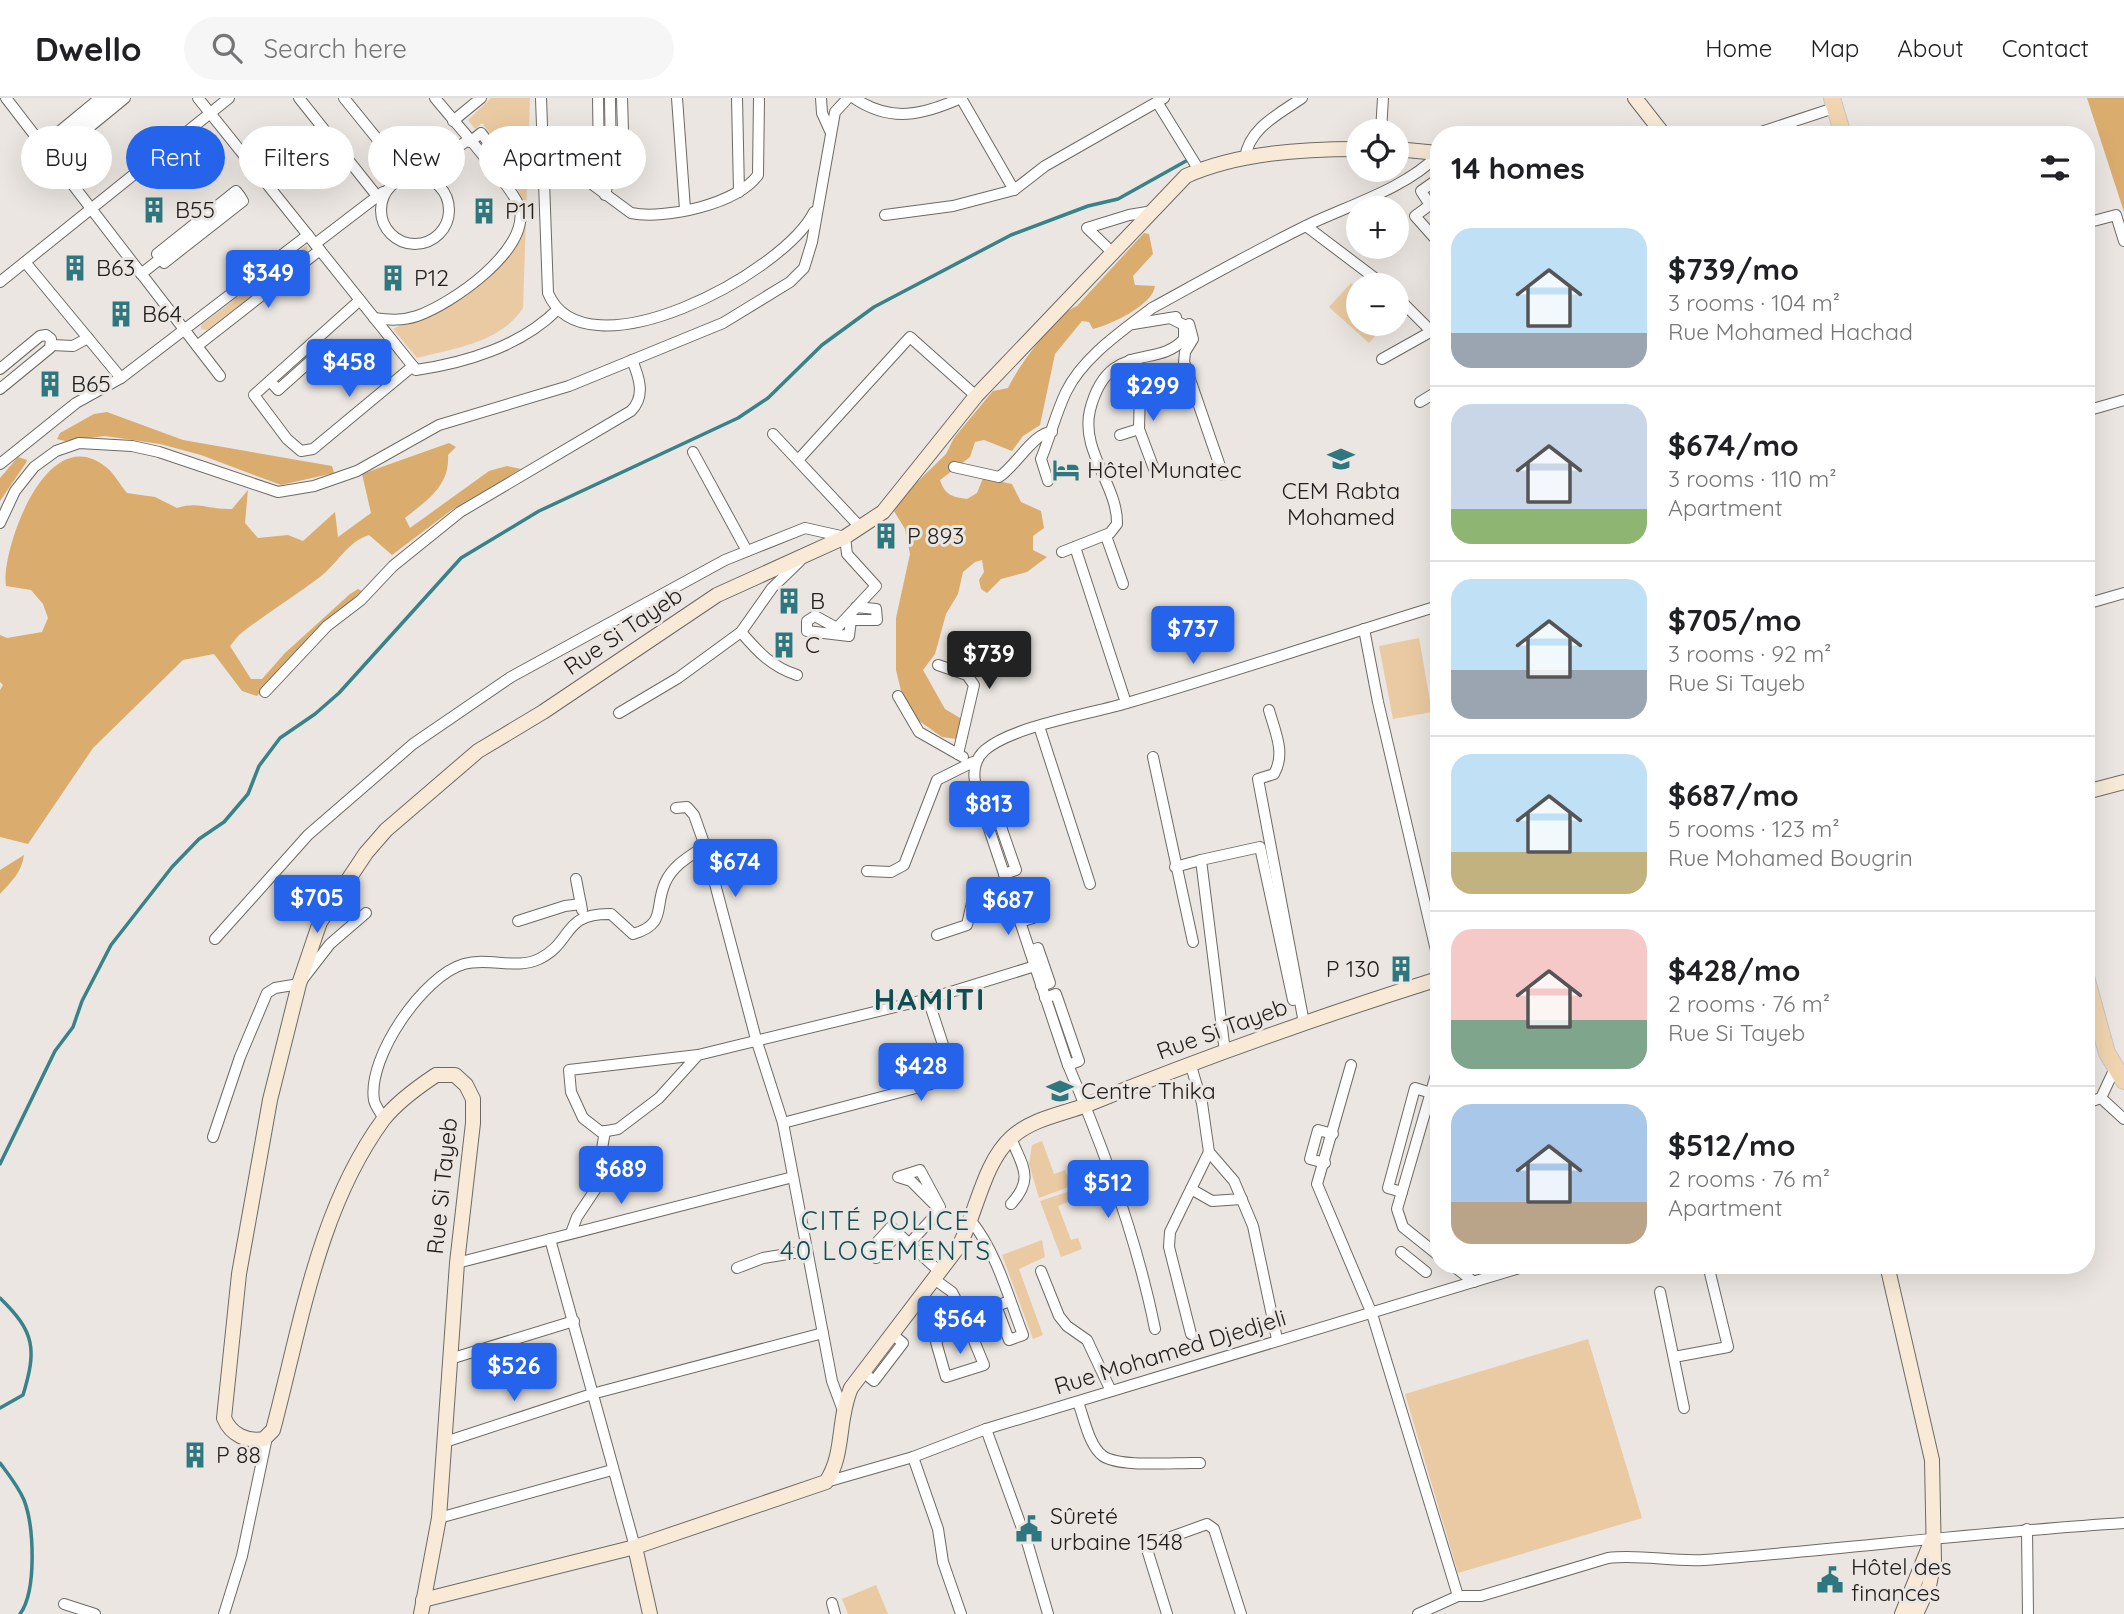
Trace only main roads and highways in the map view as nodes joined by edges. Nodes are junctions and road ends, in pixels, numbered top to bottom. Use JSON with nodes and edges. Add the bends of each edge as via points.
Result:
{"nodes":[{"id":1,"x":1635,"y":98,"type":"edge"},
{"id":2,"x":1833,"y":103,"type":"edge"},
{"id":3,"x":1657,"y":126,"type":"edge"},
{"id":4,"x":1840,"y":126,"type":"edge"},
{"id":5,"x":1346,"y":150,"type":"edge"},
{"id":6,"x":1409,"y":151,"type":"edge"},
{"id":7,"x":1430,"y":153,"type":"edge"},
{"id":8,"x":2124,"y":782,"type":"edge"},
{"id":9,"x":2095,"y":790,"type":"edge"},
{"id":10,"x":1430,"y":982,"type":"edge"},
{"id":11,"x":2095,"y":1014,"type":"edge"},
{"id":12,"x":2120,"y":1074,"type":"edge"},
{"id":13,"x":1889,"y":1274,"type":"edge"},
{"id":14,"x":1933,"y":1537,"type":"junction"},
{"id":15,"x":635,"y":1547,"type":"junction"},
{"id":16,"x":422,"y":1607,"type":"edge"},
{"id":17,"x":650,"y":1614,"type":"edge"},
{"id":18,"x":1902,"y":1614,"type":"edge"},
{"id":19,"x":1916,"y":1614,"type":"edge"}],
"edges":[{"from":1,"to":3,"type":"main road"},
{"from":2,"to":4,"type":"main road"},
{"from":5,"to":16,"type":"main road","name":"Rue Si Tayeb","via":[[1245,158],[1197,168],[1186,176],[976,396],[883,512],[845,537],[717,595],[452,771],[386,830],[342,885],[320,922],[299,984],[270,1100],[239,1275],[224,1413],[237,1435],[257,1440],[273,1430],[321,1244],[342,1191],[384,1119],[436,1075],[455,1075],[470,1092],[473,1123],[457,1262],[439,1518]]},
{"from":6,"to":7,"type":"main road"},
{"from":8,"to":9,"type":"main road"},
{"from":10,"to":15,"type":"main road","name":"Rue Si Tayeb","via":[[1040,1121],[1011,1138],[985,1180],[972,1222],[842,1408],[836,1464],[826,1482]]},
{"from":11,"to":12,"type":"main road"},
{"from":13,"to":14,"type":"main road","via":[[1932,1461]]},
{"from":14,"to":18,"type":"main road"},
{"from":14,"to":19,"type":"main road","via":[[1929,1586]]},
{"from":15,"to":16,"type":"main road","name":"Rue Si Tayeb"},
{"from":15,"to":17,"type":"main road"}]}
